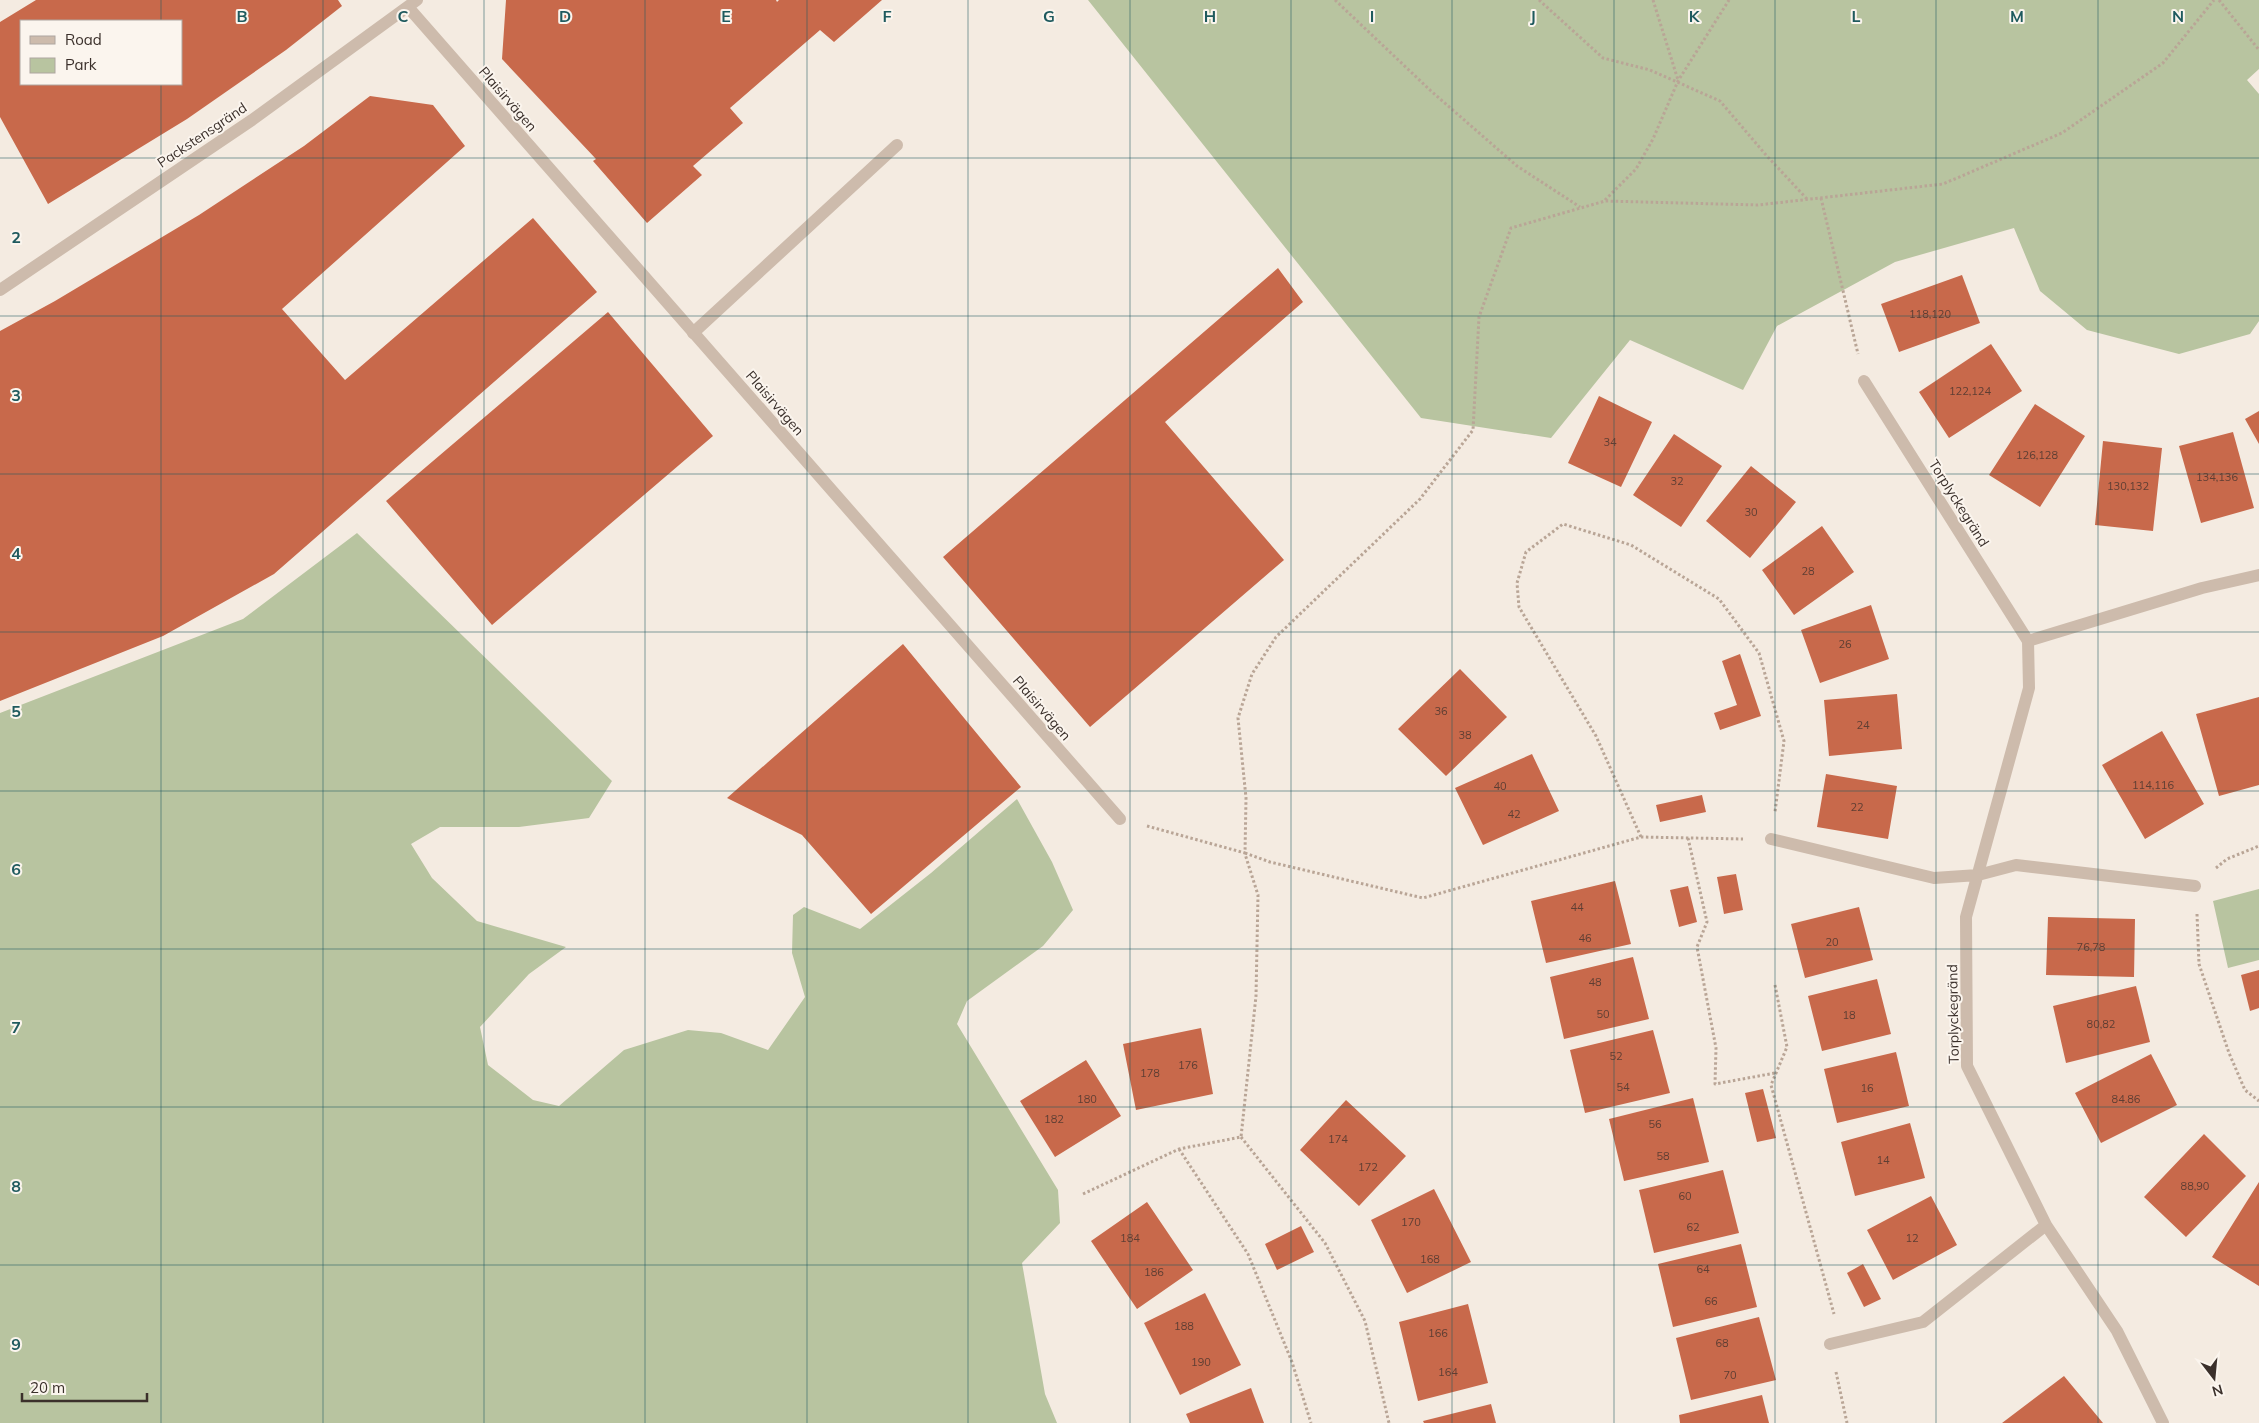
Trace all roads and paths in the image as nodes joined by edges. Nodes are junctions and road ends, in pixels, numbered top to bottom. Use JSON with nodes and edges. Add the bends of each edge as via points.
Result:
{"nodes":[{"id":1,"x":1335,"y":0,"type":"edge"},
{"id":2,"x":1539,"y":0,"type":"edge"},
{"id":3,"x":1653,"y":0,"type":"edge"},
{"id":4,"x":1729,"y":0,"type":"edge"},
{"id":5,"x":2214,"y":0,"type":"edge"},
{"id":6,"x":2219,"y":0,"type":"edge"},
{"id":7,"x":413,"y":4,"type":"edge"},
{"id":8,"x":2259,"y":50,"type":"edge"},
{"id":9,"x":1678,"y":81,"type":"junction"},
{"id":10,"x":897,"y":144,"type":"dead end"},
{"id":11,"x":1821,"y":198,"type":"junction"},
{"id":12,"x":1807,"y":199,"type":"junction"},
{"id":13,"x":1605,"y":201,"type":"junction"},
{"id":14,"x":1581,"y":208,"type":"junction"},
{"id":15,"x":0,"y":290,"type":"edge"},
{"id":16,"x":694,"y":333,"type":"junction"},
{"id":17,"x":1864,"y":381,"type":"joint"},
{"id":18,"x":2259,"y":575,"type":"edge"},
{"id":19,"x":2028,"y":641,"type":"junction"},
{"id":20,"x":1120,"y":819,"type":"joint"},
{"id":21,"x":1641,"y":837,"type":"junction"},
{"id":22,"x":1688,"y":838,"type":"junction"},
{"id":23,"x":1771,"y":839,"type":"junction"},
{"id":24,"x":2259,"y":846,"type":"edge"},
{"id":25,"x":1245,"y":853,"type":"junction"},
{"id":26,"x":1978,"y":875,"type":"junction"},
{"id":27,"x":2195,"y":886,"type":"junction"},
{"id":28,"x":1775,"y":985,"type":"dead end"},
{"id":29,"x":1776,"y":1072,"type":"junction"},
{"id":30,"x":2259,"y":1101,"type":"edge"},
{"id":31,"x":1241,"y":1136,"type":"junction"},
{"id":32,"x":1179,"y":1149,"type":"junction"},
{"id":33,"x":1083,"y":1194,"type":"dead end"},
{"id":34,"x":2046,"y":1225,"type":"junction"},
{"id":35,"x":1836,"y":1343,"type":"junction"},
{"id":36,"x":1310,"y":1423,"type":"edge"},
{"id":37,"x":1389,"y":1423,"type":"edge"},
{"id":38,"x":1848,"y":1423,"type":"edge"},
{"id":39,"x":2163,"y":1423,"type":"edge"}],
"edges":[{"from":1,"to":14,"type":"path","via":[[1431,91],[1517,166]]},
{"from":2,"to":9,"type":"path","via":[[1603,58]]},
{"from":3,"to":9,"type":"path"},
{"from":4,"to":9,"type":"path"},
{"from":5,"to":11,"type":"path","via":[[2163,63],[2062,134],[1943,184]]},
{"from":6,"to":8,"type":"path"},
{"from":7,"to":15,"type":"street","name":"Packstensgränd","via":[[252,120]]},
{"from":7,"to":16,"type":"street","name":"Plaisirvägen"},
{"from":9,"to":12,"type":"path","via":[[1720,101]]},
{"from":9,"to":13,"type":"path","via":[[1636,169]]},
{"from":10,"to":16,"type":"street"},
{"from":11,"to":12,"type":"path"},
{"from":11,"to":17,"type":"path"},
{"from":12,"to":13,"type":"path","via":[[1758,205]]},
{"from":13,"to":14,"type":"path"},
{"from":14,"to":25,"type":"path","via":[[1510,228],[1479,317],[1473,430],[1420,499],[1276,637],[1252,674],[1238,718],[1246,798]]},
{"from":16,"to":20,"type":"street","name":"Plaisirvägen"},
{"from":17,"to":19,"type":"street","name":"Torplyckegränd"},
{"from":18,"to":19,"type":"street","via":[[2202,588]]},
{"from":19,"to":26,"type":"street","name":"Torplyckegränd","via":[[2029,688]]},
{"from":20,"to":25,"type":"path"},
{"from":21,"to":22,"type":"path"},
{"from":21,"to":23,"type":"path","via":[[1596,736],[1519,608],[1517,583],[1526,552],[1563,524],[1631,546],[1719,599],[1759,653],[1784,741]]},
{"from":21,"to":25,"type":"path","via":[[1423,898],[1270,862]]},
{"from":22,"to":23,"type":"path"},
{"from":22,"to":29,"type":"path","via":[[1707,922],[1698,947],[1716,1048],[1715,1084]]},
{"from":23,"to":26,"type":"street","via":[[1934,878]]},
{"from":24,"to":27,"type":"path","via":[[2227,859]]},
{"from":25,"to":31,"type":"path","via":[[1258,895],[1256,996]]},
{"from":26,"to":27,"type":"street","via":[[2016,865]]},
{"from":26,"to":34,"type":"street","name":"Torplyckegränd","via":[[1966,917],[1967,1066]]},
{"from":27,"to":30,"type":"path","via":[[2199,964],[2245,1090]]},
{"from":28,"to":29,"type":"path","via":[[1786,1047]]},
{"from":29,"to":35,"type":"path","via":[[1771,1086]]},
{"from":31,"to":32,"type":"path"},
{"from":31,"to":37,"type":"path","via":[[1325,1242],[1365,1321]]},
{"from":32,"to":33,"type":"path"},
{"from":32,"to":36,"type":"path","via":[[1248,1254],[1292,1362]]},
{"from":34,"to":35,"type":"street","via":[[1923,1322]]},
{"from":34,"to":39,"type":"street","name":"Torplyckegränd","via":[[2117,1331]]},
{"from":35,"to":38,"type":"path"}]}
